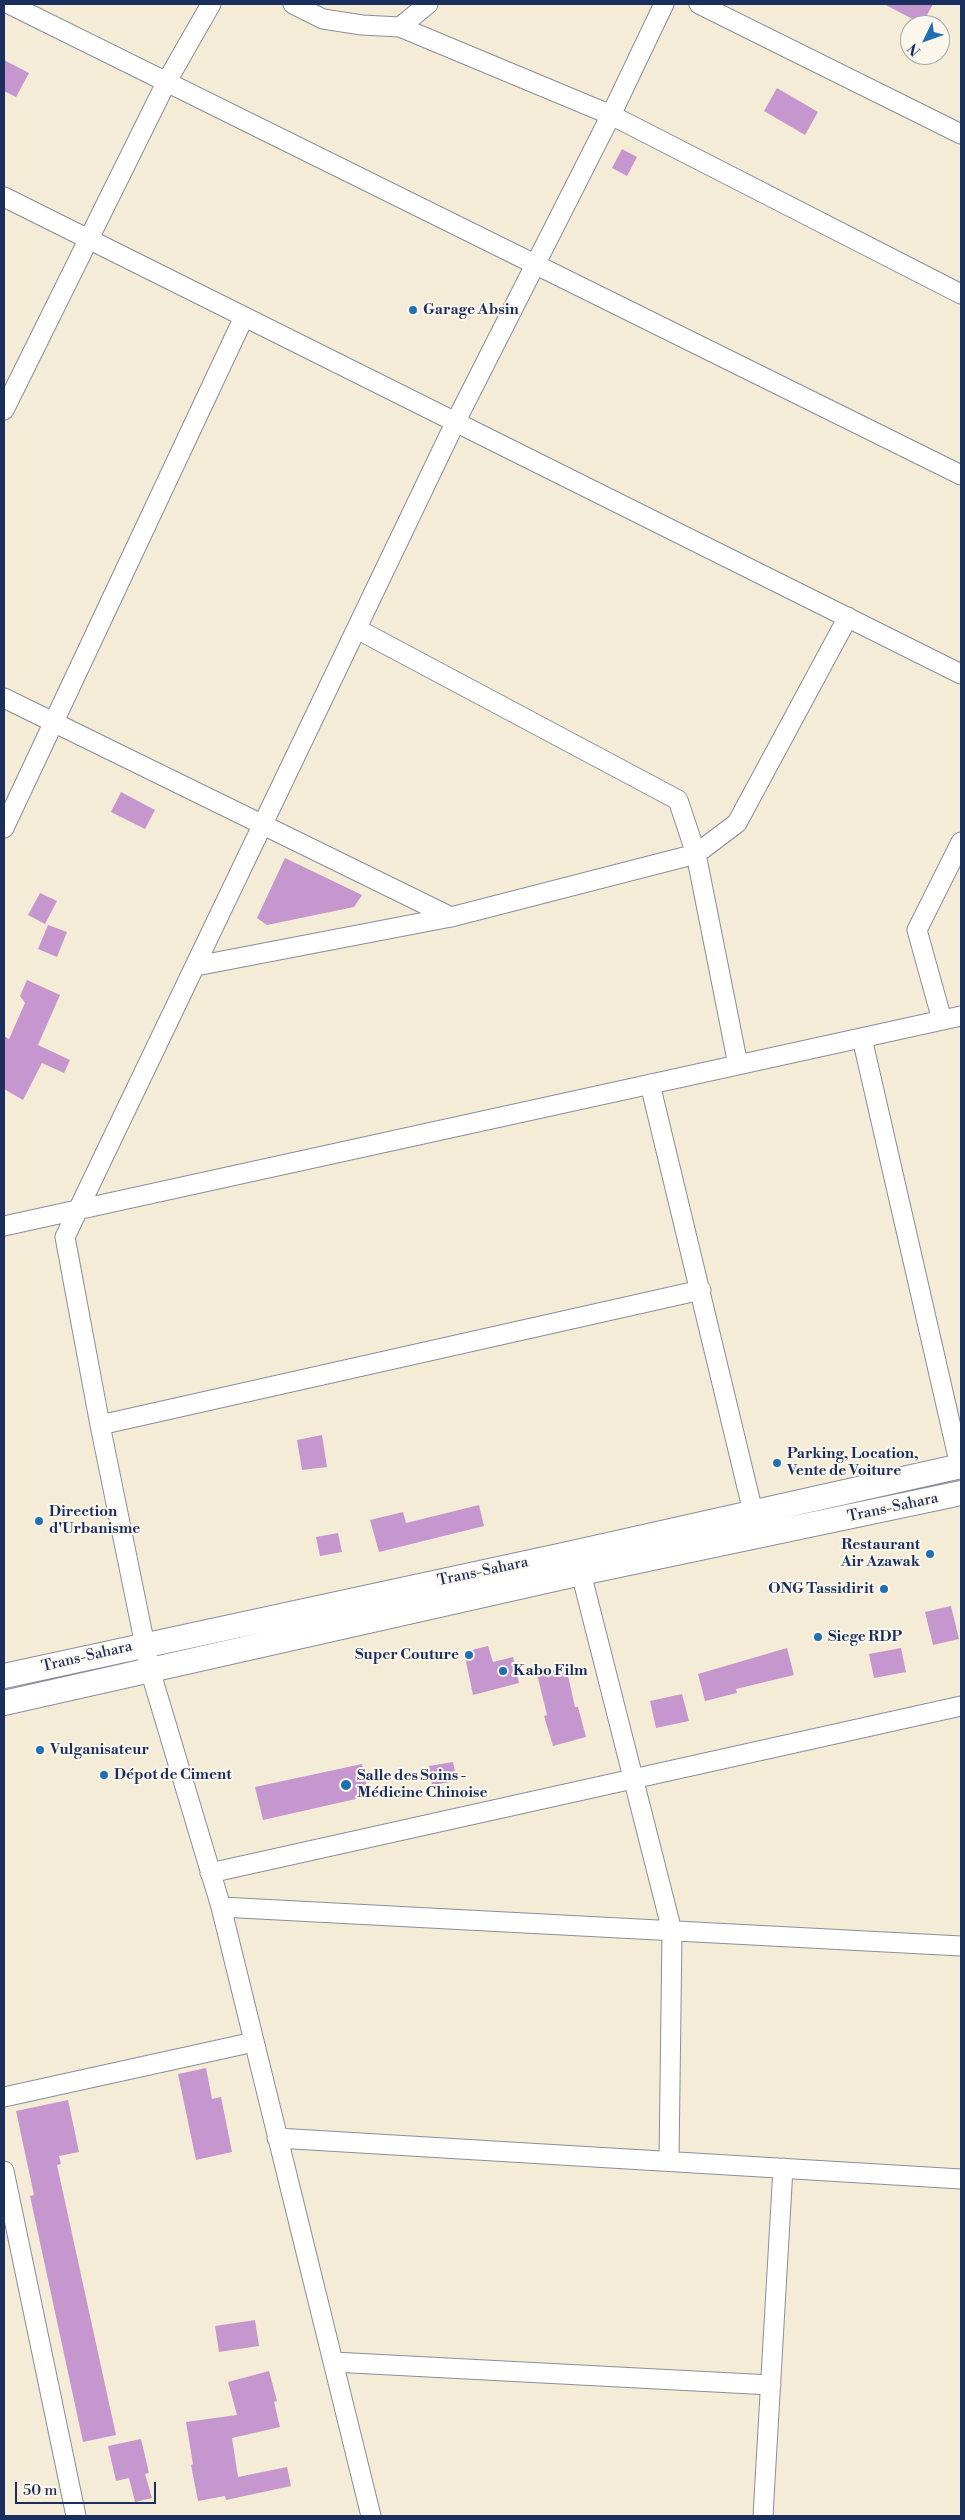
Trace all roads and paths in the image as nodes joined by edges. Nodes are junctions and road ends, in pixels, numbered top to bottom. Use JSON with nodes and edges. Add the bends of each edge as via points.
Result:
{"nodes":[{"id":1,"x":10,"y":4,"type":"edge"},
{"id":2,"x":211,"y":4,"type":"edge"},
{"id":3,"x":292,"y":4,"type":"edge"},
{"id":4,"x":428,"y":4,"type":"edge"},
{"id":5,"x":664,"y":4,"type":"edge"},
{"id":6,"x":699,"y":4,"type":"edge"},
{"id":7,"x":400,"y":27,"type":"junction"},
{"id":8,"x":167,"y":81,"type":"junction"},
{"id":9,"x":611,"y":115,"type":"junction"},
{"id":10,"x":961,"y":134,"type":"edge"},
{"id":11,"x":4,"y":197,"type":"edge"},
{"id":12,"x":89,"y":238,"type":"junction"},
{"id":13,"x":535,"y":263,"type":"junction"},
{"id":14,"x":961,"y":294,"type":"edge"},
{"id":15,"x":244,"y":316,"type":"junction"},
{"id":16,"x":4,"y":410,"type":"edge"},
{"id":17,"x":456,"y":421,"type":"junction"},
{"id":18,"x":961,"y":474,"type":"edge"},
{"id":19,"x":848,"y":617,"type":"junction"},
{"id":20,"x":357,"y":629,"type":"junction"},
{"id":21,"x":961,"y":674,"type":"edge"},
{"id":22,"x":4,"y":698,"type":"edge"},
{"id":23,"x":55,"y":723,"type":"junction"},
{"id":24,"x":263,"y":825,"type":"junction"},
{"id":25,"x":4,"y":828,"type":"edge"},
{"id":26,"x":961,"y":842,"type":"edge"},
{"id":27,"x":696,"y":854,"type":"junction"},
{"id":28,"x":451,"y":917,"type":"junction"},
{"id":29,"x":196,"y":966,"type":"junction"},
{"id":30,"x":961,"y":1016,"type":"edge"},
{"id":31,"x":942,"y":1020,"type":"junction"},
{"id":32,"x":862,"y":1038,"type":"junction"},
{"id":33,"x":738,"y":1065,"type":"junction"},
{"id":34,"x":650,"y":1084,"type":"junction"},
{"id":35,"x":79,"y":1209,"type":"junction"},
{"id":36,"x":4,"y":1226,"type":"edge"},
{"id":37,"x":701,"y":1290,"type":"junction"},
{"id":38,"x":100,"y":1425,"type":"junction"},
{"id":39,"x":960,"y":1466,"type":"edge"},
{"id":40,"x":961,"y":1493,"type":"edge"},
{"id":41,"x":753,"y":1512,"type":"junction"},
{"id":42,"x":581,"y":1573,"type":"junction"},
{"id":43,"x":146,"y":1644,"type":"junction"},
{"id":44,"x":150,"y":1670,"type":"junction"},
{"id":45,"x":4,"y":1676,"type":"edge"},
{"id":46,"x":4,"y":1703,"type":"edge"},
{"id":47,"x":961,"y":1706,"type":"edge"},
{"id":48,"x":634,"y":1779,"type":"junction"},
{"id":49,"x":210,"y":1873,"type":"junction"},
{"id":50,"x":220,"y":1907,"type":"junction"},
{"id":51,"x":672,"y":1931,"type":"junction"},
{"id":52,"x":961,"y":1946,"type":"edge"},
{"id":53,"x":254,"y":2042,"type":"junction"},
{"id":54,"x":4,"y":2097,"type":"edge"},
{"id":55,"x":278,"y":2138,"type":"junction"},
{"id":56,"x":669,"y":2161,"type":"junction"},
{"id":57,"x":783,"y":2168,"type":"junction"},
{"id":58,"x":4,"y":2171,"type":"edge"},
{"id":59,"x":961,"y":2179,"type":"edge"},
{"id":60,"x":333,"y":2362,"type":"junction"},
{"id":61,"x":771,"y":2385,"type":"junction"},
{"id":62,"x":76,"y":2516,"type":"edge"},
{"id":63,"x":371,"y":2516,"type":"edge"},
{"id":64,"x":763,"y":2516,"type":"edge"}],
"edges":[{"from":1,"to":8,"type":"street"},
{"from":2,"to":8,"type":"street"},
{"from":3,"to":7,"type":"street","via":[[323,20]]},
{"from":4,"to":7,"type":"street"},
{"from":5,"to":9,"type":"street"},
{"from":6,"to":10,"type":"street"},
{"from":7,"to":9,"type":"street"},
{"from":8,"to":12,"type":"street"},
{"from":8,"to":13,"type":"street"},
{"from":9,"to":13,"type":"street"},
{"from":9,"to":14,"type":"street"},
{"from":11,"to":12,"type":"street"},
{"from":12,"to":15,"type":"street"},
{"from":12,"to":16,"type":"street"},
{"from":13,"to":17,"type":"street"},
{"from":13,"to":18,"type":"street"},
{"from":15,"to":17,"type":"street"},
{"from":15,"to":23,"type":"street"},
{"from":17,"to":19,"type":"street"},
{"from":17,"to":20,"type":"street"},
{"from":19,"to":21,"type":"street"},
{"from":19,"to":27,"type":"street","via":[[737,823]]},
{"from":20,"to":24,"type":"street"},
{"from":20,"to":27,"type":"street","via":[[678,800]]},
{"from":22,"to":23,"type":"street"},
{"from":23,"to":24,"type":"street"},
{"from":23,"to":25,"type":"street"},
{"from":24,"to":28,"type":"street"},
{"from":24,"to":29,"type":"street"},
{"from":26,"to":31,"type":"street","via":[[917,930]]},
{"from":27,"to":28,"type":"street"},
{"from":27,"to":33,"type":"street"},
{"from":28,"to":29,"type":"street"},
{"from":29,"to":35,"type":"street"},
{"from":30,"to":31,"type":"street"},
{"from":31,"to":32,"type":"street"},
{"from":32,"to":33,"type":"street"},
{"from":32,"to":39,"type":"street"},
{"from":33,"to":34,"type":"street"},
{"from":34,"to":35,"type":"street"},
{"from":34,"to":37,"type":"street"},
{"from":35,"to":36,"type":"street"},
{"from":35,"to":38,"type":"street","via":[[66,1237]]},
{"from":37,"to":38,"type":"street"},
{"from":37,"to":41,"type":"street"},
{"from":38,"to":43,"type":"street"},
{"from":39,"to":41,"type":"main road","name":"Trans-Sahara"},
{"from":40,"to":42,"type":"main road","name":"Trans-Sahara"},
{"from":41,"to":43,"type":"main road","name":"Trans-Sahara"},
{"from":42,"to":44,"type":"main road","name":"Trans-Sahara"},
{"from":42,"to":48,"type":"street"},
{"from":43,"to":44,"type":"street"},
{"from":43,"to":45,"type":"main road","name":"Trans-Sahara"},
{"from":44,"to":46,"type":"main road","name":"Trans-Sahara"},
{"from":44,"to":49,"type":"street"},
{"from":47,"to":48,"type":"street"},
{"from":48,"to":49,"type":"street"},
{"from":48,"to":51,"type":"street"},
{"from":49,"to":50,"type":"street"},
{"from":50,"to":51,"type":"street"},
{"from":50,"to":53,"type":"street"},
{"from":51,"to":52,"type":"street"},
{"from":51,"to":56,"type":"street"},
{"from":53,"to":54,"type":"street"},
{"from":53,"to":55,"type":"street"},
{"from":55,"to":56,"type":"street"},
{"from":55,"to":60,"type":"street"},
{"from":56,"to":57,"type":"street"},
{"from":57,"to":59,"type":"street"},
{"from":57,"to":61,"type":"street"},
{"from":58,"to":62,"type":"street"},
{"from":60,"to":61,"type":"street"},
{"from":60,"to":63,"type":"street"},
{"from":61,"to":64,"type":"street"}]}
